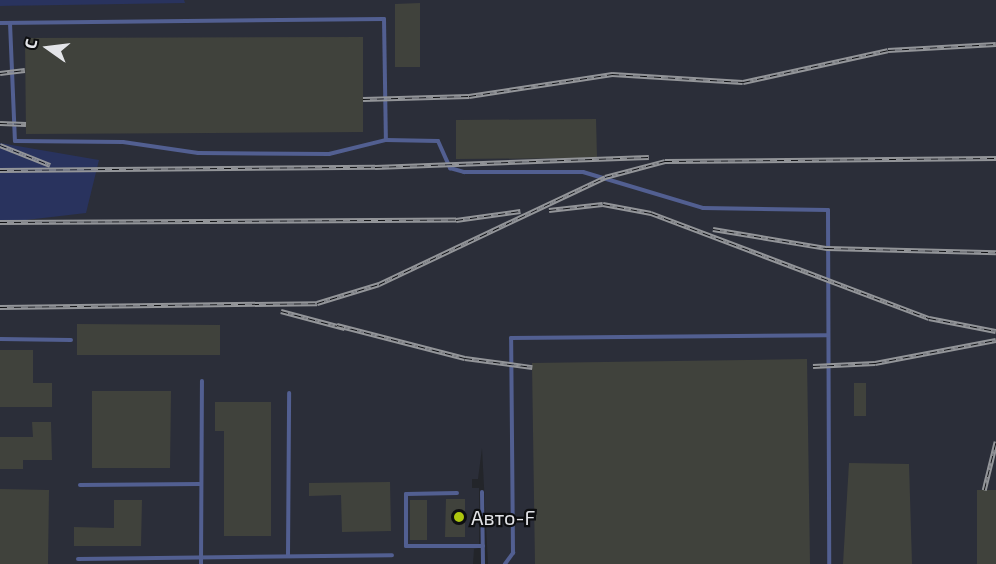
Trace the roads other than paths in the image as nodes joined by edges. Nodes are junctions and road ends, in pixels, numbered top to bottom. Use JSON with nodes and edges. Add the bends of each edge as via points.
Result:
{"nodes":[{"id":1,"x":0,"y":23,"type":"edge"},
{"id":2,"x":10,"y":23,"type":"junction"},
{"id":3,"x":386,"y":140,"type":"junction"},
{"id":4,"x":828,"y":335,"type":"junction"},
{"id":5,"x":0,"y":339,"type":"edge"},
{"id":6,"x":71,"y":340,"type":"dead end"},
{"id":7,"x":202,"y":381,"type":"dead end"},
{"id":8,"x":289,"y":393,"type":"dead end"},
{"id":9,"x":200,"y":484,"type":"junction"},
{"id":10,"x":80,"y":485,"type":"dead end"},
{"id":11,"x":482,"y":492,"type":"dead end"},
{"id":12,"x":457,"y":493,"type":"dead end"},
{"id":13,"x":483,"y":546,"type":"junction"},
{"id":14,"x":288,"y":555,"type":"junction"},
{"id":15,"x":392,"y":555,"type":"dead end"},
{"id":16,"x":201,"y":557,"type":"junction"},
{"id":17,"x":78,"y":559,"type":"dead end"},
{"id":18,"x":201,"y":564,"type":"edge"},
{"id":19,"x":483,"y":564,"type":"edge"},
{"id":20,"x":506,"y":564,"type":"edge"},
{"id":21,"x":828,"y":564,"type":"edge"}],
"edges":[{"from":1,"to":2,"type":"lane"},
{"from":2,"to":3,"type":"lane","via":[[15,141],[123,142],[198,153],[329,154]]},
{"from":2,"to":3,"type":"lane","via":[[384,20]]},
{"from":3,"to":4,"type":"lane","via":[[438,141],[450,168],[464,172],[583,172],[703,208],[828,210]]},
{"from":4,"to":20,"type":"lane","via":[[511,338],[513,552]]},
{"from":4,"to":21,"type":"lane"},
{"from":5,"to":6,"type":"lane"},
{"from":7,"to":9,"type":"lane"},
{"from":8,"to":14,"type":"lane"},
{"from":9,"to":10,"type":"lane"},
{"from":9,"to":16,"type":"lane"},
{"from":11,"to":13,"type":"lane"},
{"from":12,"to":13,"type":"lane","via":[[406,494],[406,546]]},
{"from":13,"to":19,"type":"lane"},
{"from":14,"to":15,"type":"lane"},
{"from":14,"to":16,"type":"lane"},
{"from":16,"to":17,"type":"lane"},
{"from":16,"to":18,"type":"lane"}]}
